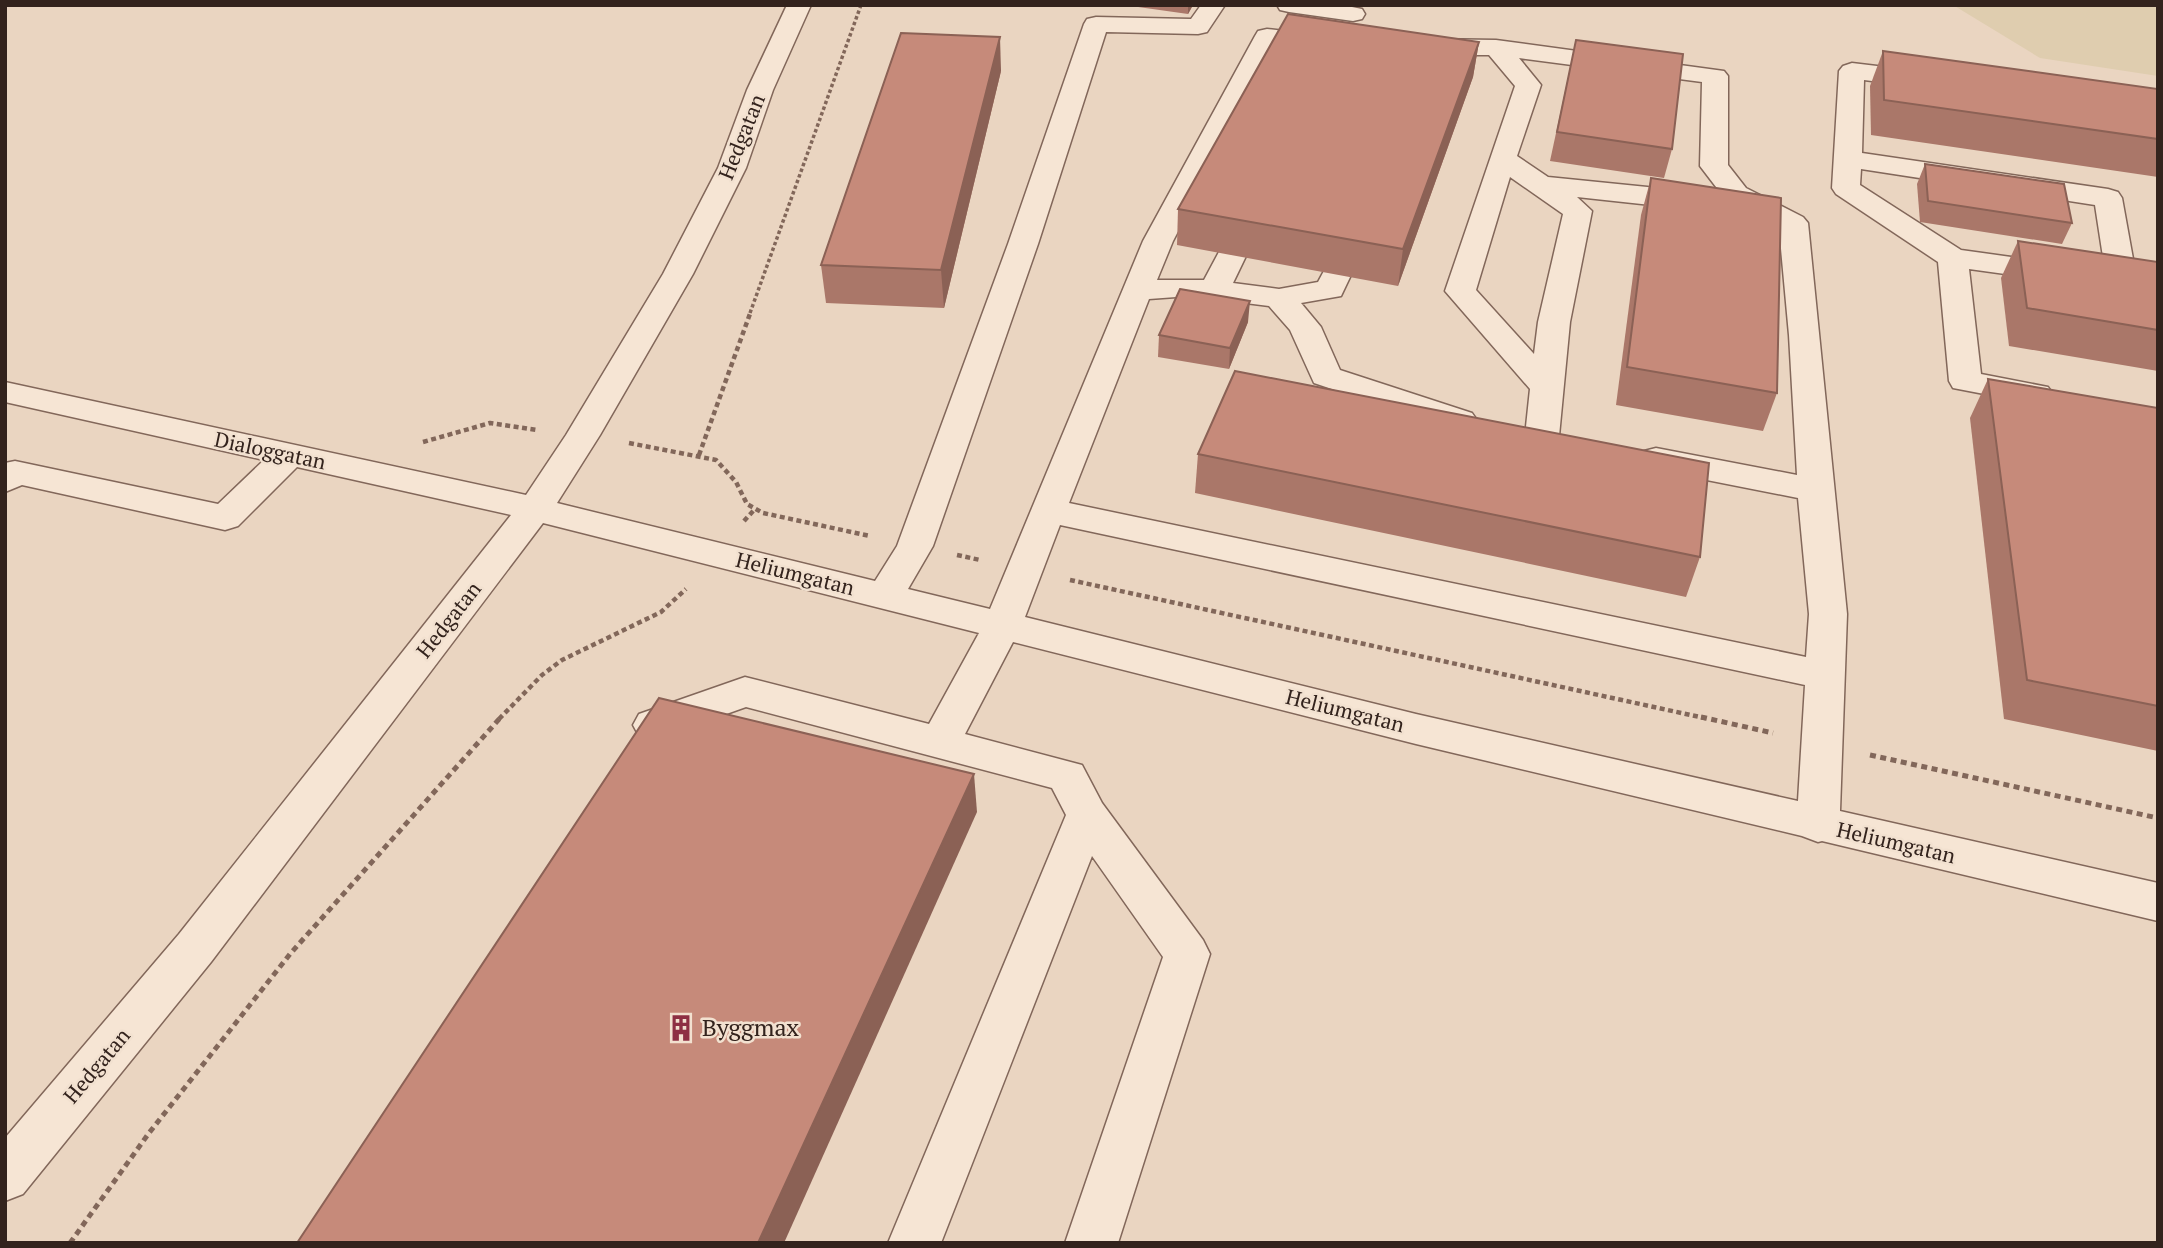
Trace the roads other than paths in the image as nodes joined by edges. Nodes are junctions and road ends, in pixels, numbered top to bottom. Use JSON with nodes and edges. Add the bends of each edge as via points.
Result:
{"nodes":[{"id":1,"x":799,"y":5,"type":"edge"},
{"id":2,"x":1213,"y":5,"type":"edge"},
{"id":3,"x":1289,"y":5,"type":"edge"},
{"id":4,"x":1353,"y":14,"type":"dead end"},
{"id":5,"x":1342,"y":48,"type":"edge"},
{"id":6,"x":1496,"y":48,"type":"junction"},
{"id":7,"x":1417,"y":54,"type":"edge"},
{"id":8,"x":1958,"y":85,"type":"edge"},
{"id":9,"x":1502,"y":158,"type":"junction"},
{"id":10,"x":1847,"y":159,"type":"junction"},
{"id":11,"x":1542,"y":185,"type":"junction"},
{"id":12,"x":1761,"y":207,"type":"junction"},
{"id":13,"x":1231,"y":256,"type":"edge"},
{"id":14,"x":1953,"y":258,"type":"junction"},
{"id":15,"x":1336,"y":275,"type":"edge"},
{"id":16,"x":1214,"y":290,"type":"junction"},
{"id":17,"x":1138,"y":291,"type":"junction"},
{"id":18,"x":1279,"y":298,"type":"junction"},
{"id":19,"x":1547,"y":388,"type":"junction"},
{"id":20,"x":5,"y":392,"type":"edge"},
{"id":21,"x":2068,"y":400,"type":"edge"},
{"id":22,"x":1624,"y":453,"type":"edge"},
{"id":23,"x":289,"y":455,"type":"junction"},
{"id":24,"x":5,"y":481,"type":"edge"},
{"id":25,"x":1816,"y":491,"type":"junction"},
{"id":26,"x":534,"y":509,"type":"junction"},
{"id":27,"x":1049,"y":511,"type":"junction"},
{"id":28,"x":885,"y":596,"type":"junction"},
{"id":29,"x":1002,"y":626,"type":"junction"},
{"id":30,"x":1825,"y":676,"type":"junction"},
{"id":31,"x":940,"y":743,"type":"junction"},
{"id":32,"x":621,"y":755,"type":"edge"},
{"id":33,"x":1087,"y":815,"type":"junction"},
{"id":34,"x":1818,"y":825,"type":"junction"},
{"id":35,"x":2158,"y":902,"type":"edge"},
{"id":36,"x":5,"y":1177,"type":"edge"},
{"id":37,"x":914,"y":1243,"type":"edge"},
{"id":38,"x":1091,"y":1243,"type":"edge"}],
"edges":[{"from":1,"to":26,"type":"street","name":"Hedgatan","via":[[760,90],[732,168],[678,274]]},
{"from":2,"to":28,"type":"street","via":[[1198,27],[1096,24],[915,546]]},
{"from":3,"to":4,"type":"street"},
{"from":5,"to":17,"type":"street","via":[[1267,36],[1158,242]]},
{"from":6,"to":7,"type":"street"},
{"from":6,"to":9,"type":"street","via":[[1528,85]]},
{"from":6,"to":12,"type":"street","via":[[1715,76],[1714,166],[1736,194]]},
{"from":8,"to":10,"type":"street","via":[[1852,71]]},
{"from":9,"to":11,"type":"street"},
{"from":9,"to":19,"type":"street","via":[[1460,291]]},
{"from":10,"to":14,"type":"street","via":[[1846,188]]},
{"from":10,"to":14,"type":"street","via":[[2108,198],[2122,281]]},
{"from":11,"to":12,"type":"street"},
{"from":11,"to":19,"type":"street","via":[[1578,211],[1554,322]]},
{"from":12,"to":25,"type":"street","via":[[1793,223]]},
{"from":13,"to":16,"type":"street"},
{"from":14,"to":21,"type":"street","via":[[1965,381]]},
{"from":15,"to":18,"type":"street","via":[[1330,289]]},
{"from":16,"to":17,"type":"street","via":[[1190,286]]},
{"from":16,"to":18,"type":"street"},
{"from":17,"to":27,"type":"street"},
{"from":18,"to":19,"type":"street","via":[[1305,327],[1326,376],[1442,416],[1530,434]]},
{"from":20,"to":23,"type":"street","name":"Dialoggatan"},
{"from":22,"to":25,"type":"street"},
{"from":23,"to":24,"type":"street","via":[[225,518],[15,472]]},
{"from":23,"to":26,"type":"street","name":"Dialoggatan"},
{"from":25,"to":30,"type":"street","via":[[1828,614]]},
{"from":26,"to":28,"type":"street","name":"Heliumgatan"},
{"from":26,"to":36,"type":"street","name":"Hedgatan","via":[[195,948]]},
{"from":27,"to":29,"type":"street"},
{"from":27,"to":30,"type":"street"},
{"from":28,"to":29,"type":"street","name":"Heliumgatan"},
{"from":29,"to":31,"type":"street"},
{"from":29,"to":34,"type":"street","name":"Heliumgatan"},
{"from":30,"to":34,"type":"street"},
{"from":31,"to":32,"type":"street","via":[[745,692],[636,732]]},
{"from":31,"to":33,"type":"street","via":[[1067,776]]},
{"from":33,"to":37,"type":"street"},
{"from":33,"to":38,"type":"street","via":[[1187,954]]},
{"from":34,"to":35,"type":"street","name":"Heliumgatan"}]}
